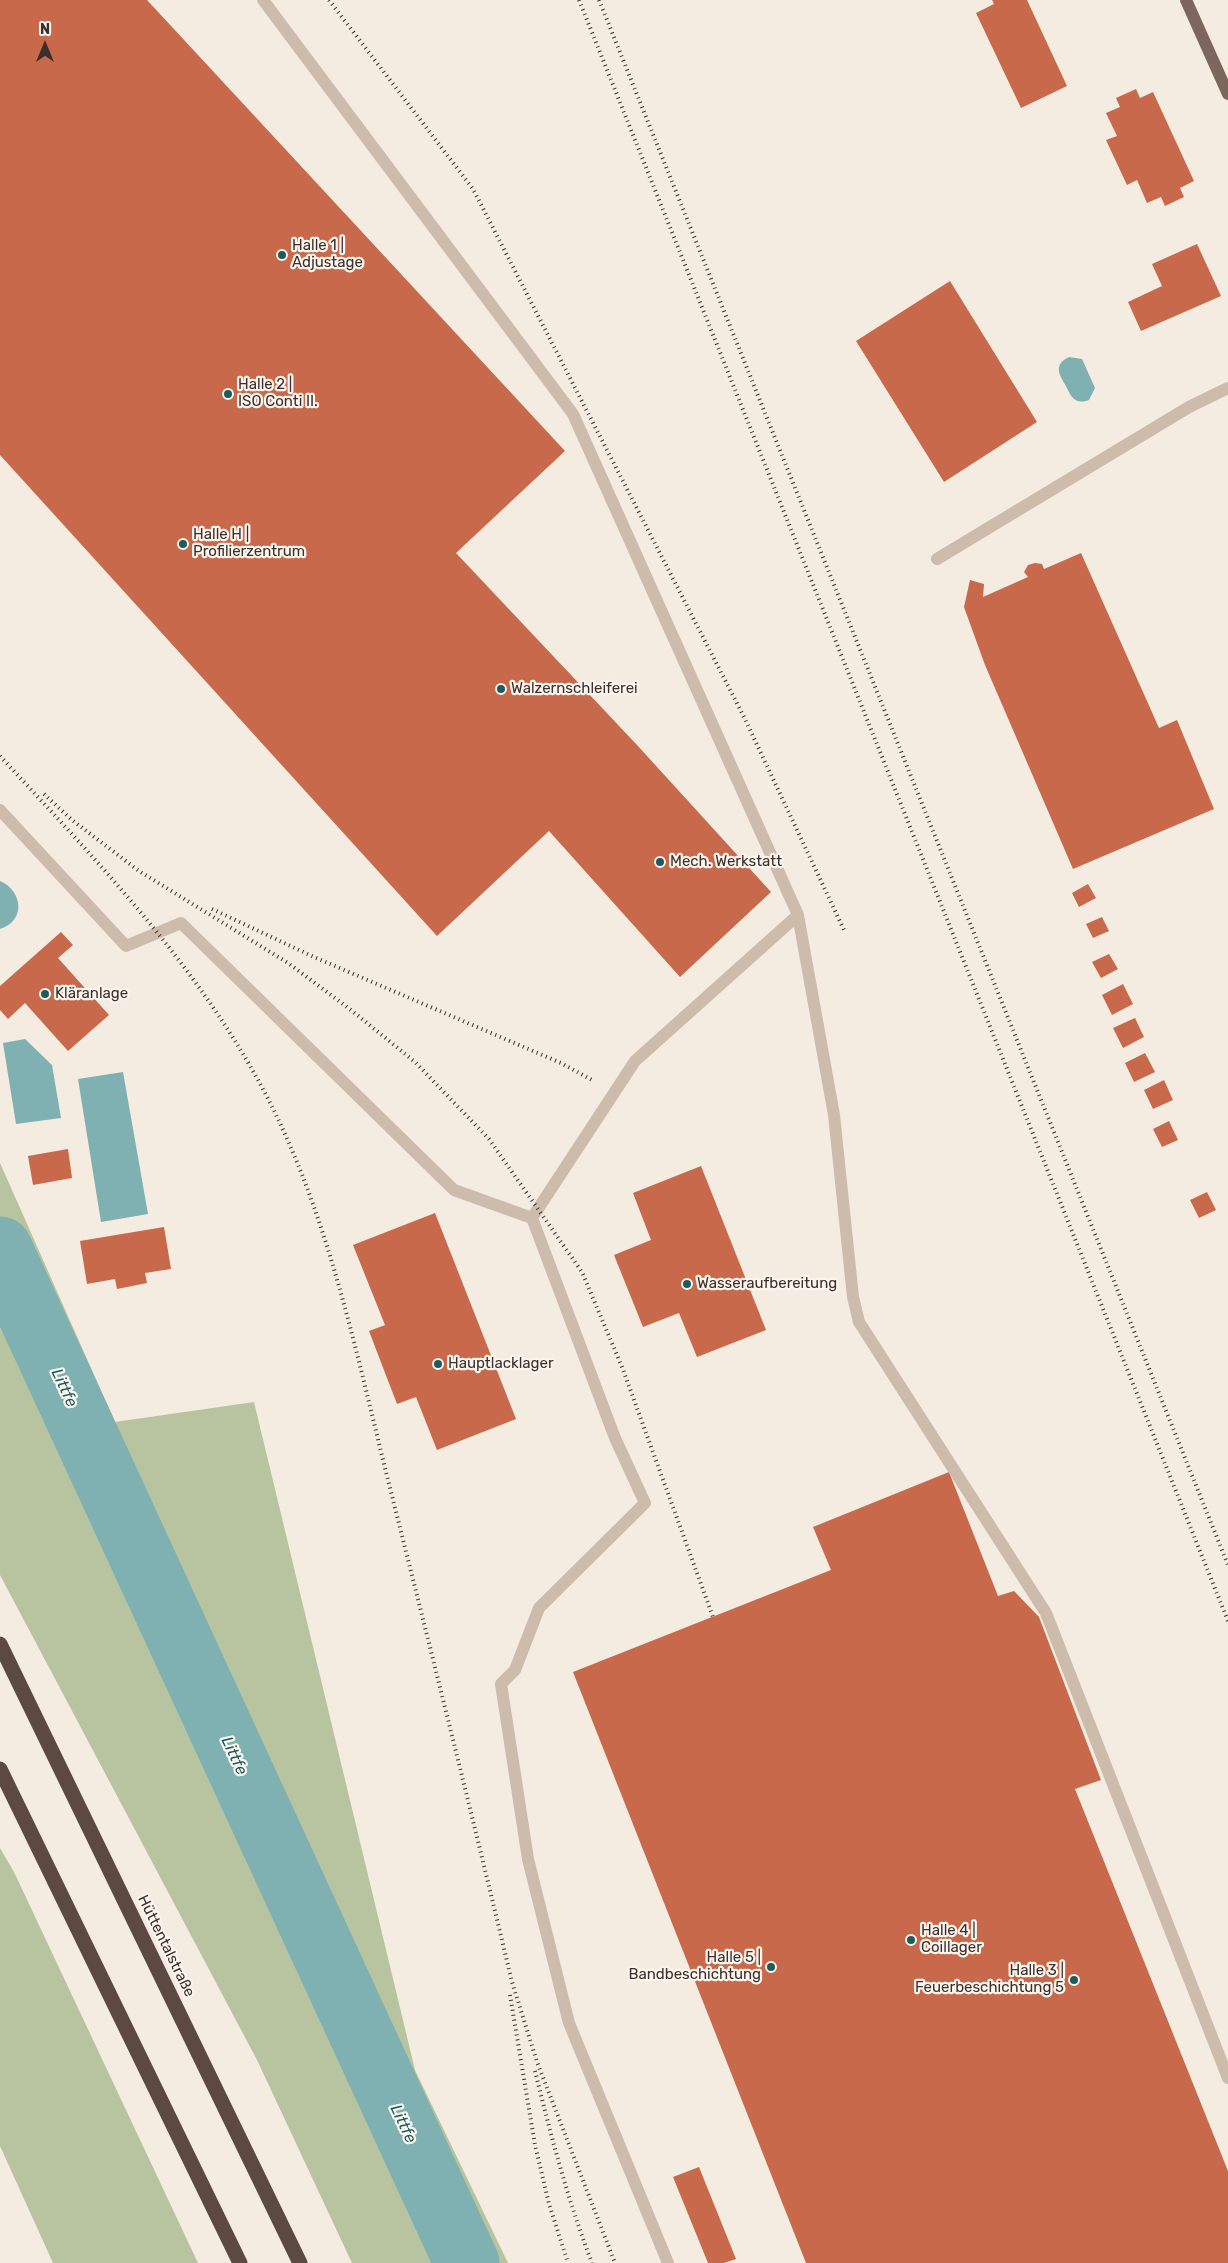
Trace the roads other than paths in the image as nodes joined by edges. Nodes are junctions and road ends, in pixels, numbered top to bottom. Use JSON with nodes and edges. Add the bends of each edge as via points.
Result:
{"nodes":[{"id":1,"x":263,"y":0,"type":"edge"},
{"id":2,"x":1186,"y":0,"type":"edge"},
{"id":3,"x":1228,"y":94,"type":"edge"},
{"id":4,"x":1228,"y":388,"type":"edge"},
{"id":5,"x":937,"y":559,"type":"dead end"},
{"id":6,"x":0,"y":810,"type":"edge"},
{"id":7,"x":798,"y":915,"type":"junction"},
{"id":8,"x":532,"y":1218,"type":"junction"},
{"id":9,"x":0,"y":1644,"type":"edge"},
{"id":10,"x":0,"y":1769,"type":"edge"},
{"id":11,"x":1228,"y":2078,"type":"edge"},
{"id":12,"x":240,"y":2263,"type":"edge"},
{"id":13,"x":300,"y":2263,"type":"edge"},
{"id":14,"x":668,"y":2263,"type":"edge"}],
"edges":[{"from":1,"to":7,"type":"lane","via":[[573,414]]},
{"from":2,"to":3,"type":"main road"},
{"from":4,"to":5,"type":"lane","via":[[1188,406]]},
{"from":6,"to":8,"type":"lane","via":[[126,946],[180,923],[454,1190]]},
{"from":7,"to":8,"type":"lane","via":[[635,1060]]},
{"from":7,"to":11,"type":"lane","via":[[834,1115],[853,1297],[859,1322],[1046,1612]]},
{"from":8,"to":14,"type":"lane","via":[[615,1438],[644,1503],[539,1608],[515,1670],[500,1684],[528,1859],[570,2023]]},
{"from":9,"to":13,"type":"highway","name":"Hüttentalstraße"},
{"from":10,"to":12,"type":"highway"}]}
